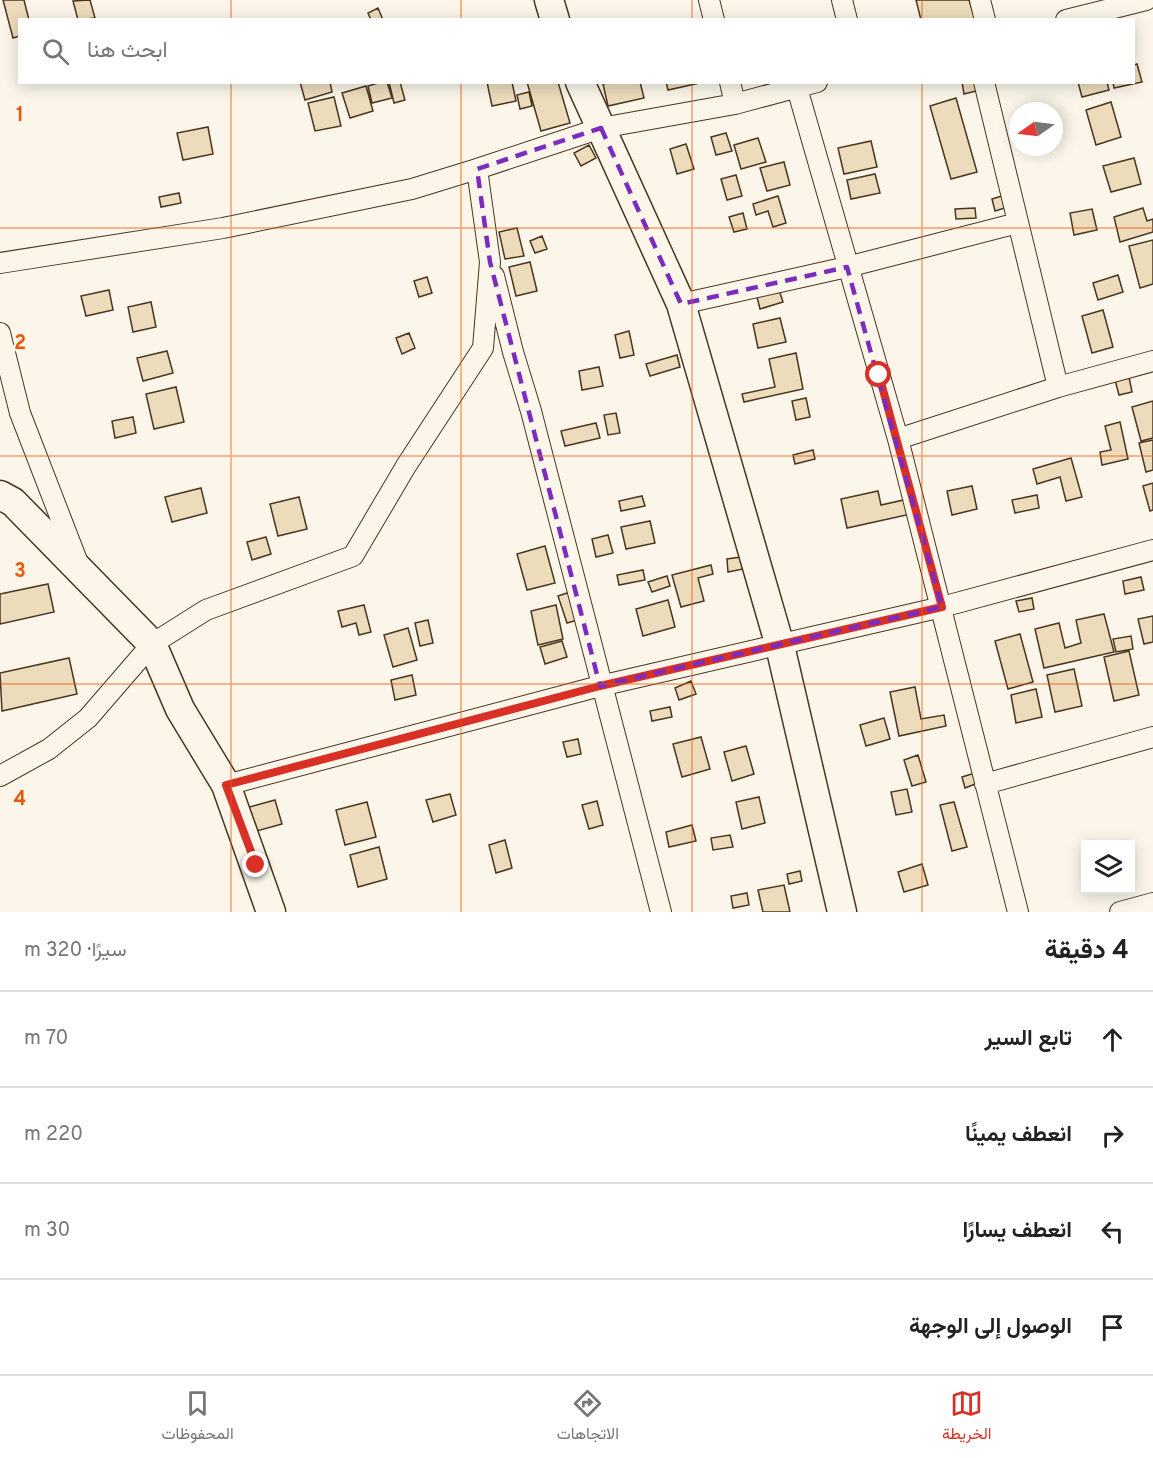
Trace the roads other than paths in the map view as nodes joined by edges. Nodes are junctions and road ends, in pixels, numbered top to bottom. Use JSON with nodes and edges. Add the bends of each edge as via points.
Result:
{"nodes":[{"id":1,"x":549,"y":0,"type":"edge"},
{"id":2,"x":709,"y":0,"type":"edge"},
{"id":3,"x":842,"y":0,"type":"edge"},
{"id":4,"x":980,"y":0,"type":"edge"},
{"id":5,"x":1146,"y":0,"type":"edge"},
{"id":6,"x":1121,"y":3,"type":"edge"},
{"id":7,"x":554,"y":18,"type":"edge"},
{"id":8,"x":714,"y":18,"type":"edge"},
{"id":9,"x":846,"y":18,"type":"edge"},
{"id":10,"x":984,"y":18,"type":"edge"},
{"id":11,"x":1072,"y":18,"type":"edge"},
{"id":12,"x":581,"y":84,"type":"edge"},
{"id":13,"x":730,"y":84,"type":"edge"},
{"id":14,"x":811,"y":84,"type":"edge"},
{"id":15,"x":984,"y":84,"type":"edge"},
{"id":16,"x":797,"y":88,"type":"junction"},
{"id":17,"x":735,"y":104,"type":"junction"},
{"id":18,"x":601,"y":128,"type":"junction"},
{"id":19,"x":477,"y":169,"type":"junction"},
{"id":20,"x":1018,"y":223,"type":"junction"},
{"id":21,"x":490,"y":262,"type":"junction"},
{"id":22,"x":0,"y":263,"type":"edge"},
{"id":23,"x":847,"y":267,"type":"junction"},
{"id":24,"x":681,"y":304,"type":"junction"},
{"id":25,"x":0,"y":333,"type":"edge"},
{"id":26,"x":1153,"y":361,"type":"edge"},
{"id":27,"x":1058,"y":387,"type":"junction"},
{"id":28,"x":898,"y":439,"type":"junction"},
{"id":29,"x":0,"y":495,"type":"edge"},
{"id":30,"x":1153,"y":550,"type":"edge"},
{"id":31,"x":81,"y":571,"type":"junction"},
{"id":32,"x":942,"y":607,"type":"junction"},
{"id":33,"x":152,"y":644,"type":"junction"},
{"id":34,"x":780,"y":646,"type":"junction"},
{"id":35,"x":600,"y":686,"type":"junction"},
{"id":36,"x":1153,"y":737,"type":"edge"},
{"id":37,"x":0,"y":776,"type":"edge"},
{"id":38,"x":985,"y":784,"type":"junction"},
{"id":39,"x":226,"y":785,"type":"junction"},
{"id":40,"x":1153,"y":903,"type":"edge"},
{"id":41,"x":271,"y":912,"type":"edge"},
{"id":42,"x":661,"y":912,"type":"edge"},
{"id":43,"x":842,"y":912,"type":"edge"},
{"id":44,"x":1018,"y":912,"type":"edge"},
{"id":45,"x":1120,"y":912,"type":"edge"}],
"edges":[{"from":1,"to":7,"type":"street"},
{"from":2,"to":8,"type":"street"},
{"from":3,"to":9,"type":"street"},
{"from":4,"to":10,"type":"street"},
{"from":5,"to":6,"type":"street"},
{"from":6,"to":11,"type":"street"},
{"from":12,"to":18,"type":"street"},
{"from":13,"to":17,"type":"street"},
{"from":14,"to":16,"type":"street"},
{"from":15,"to":20,"type":"street"},
{"from":16,"to":17,"type":"street"},
{"from":16,"to":23,"type":"street"},
{"from":17,"to":18,"type":"street"},
{"from":18,"to":19,"type":"street"},
{"from":18,"to":24,"type":"street"},
{"from":19,"to":21,"type":"street"},
{"from":19,"to":22,"type":"street","via":[[412,189],[223,228]]},
{"from":20,"to":23,"type":"street"},
{"from":20,"to":27,"type":"street"},
{"from":21,"to":33,"type":"street","via":[[483,348],[353,556],[206,610]]},
{"from":21,"to":35,"type":"street"},
{"from":23,"to":24,"type":"street"},
{"from":23,"to":28,"type":"street"},
{"from":24,"to":34,"type":"street"},
{"from":25,"to":31,"type":"street","via":[[20,413]]},
{"from":26,"to":27,"type":"street"},
{"from":27,"to":28,"type":"street"},
{"from":28,"to":32,"type":"street"},
{"from":29,"to":31,"type":"street","via":[[13,502]]},
{"from":30,"to":32,"type":"street"},
{"from":31,"to":33,"type":"street"},
{"from":32,"to":34,"type":"street"},
{"from":32,"to":38,"type":"street"},
{"from":33,"to":37,"type":"street","via":[[88,718],[49,749]]},
{"from":33,"to":39,"type":"street","via":[[180,709]]},
{"from":34,"to":35,"type":"street"},
{"from":34,"to":43,"type":"street"},
{"from":35,"to":39,"type":"street"},
{"from":35,"to":42,"type":"street"},
{"from":36,"to":38,"type":"street"},
{"from":38,"to":44,"type":"street"},
{"from":39,"to":41,"type":"street"},
{"from":40,"to":45,"type":"street"}]}
